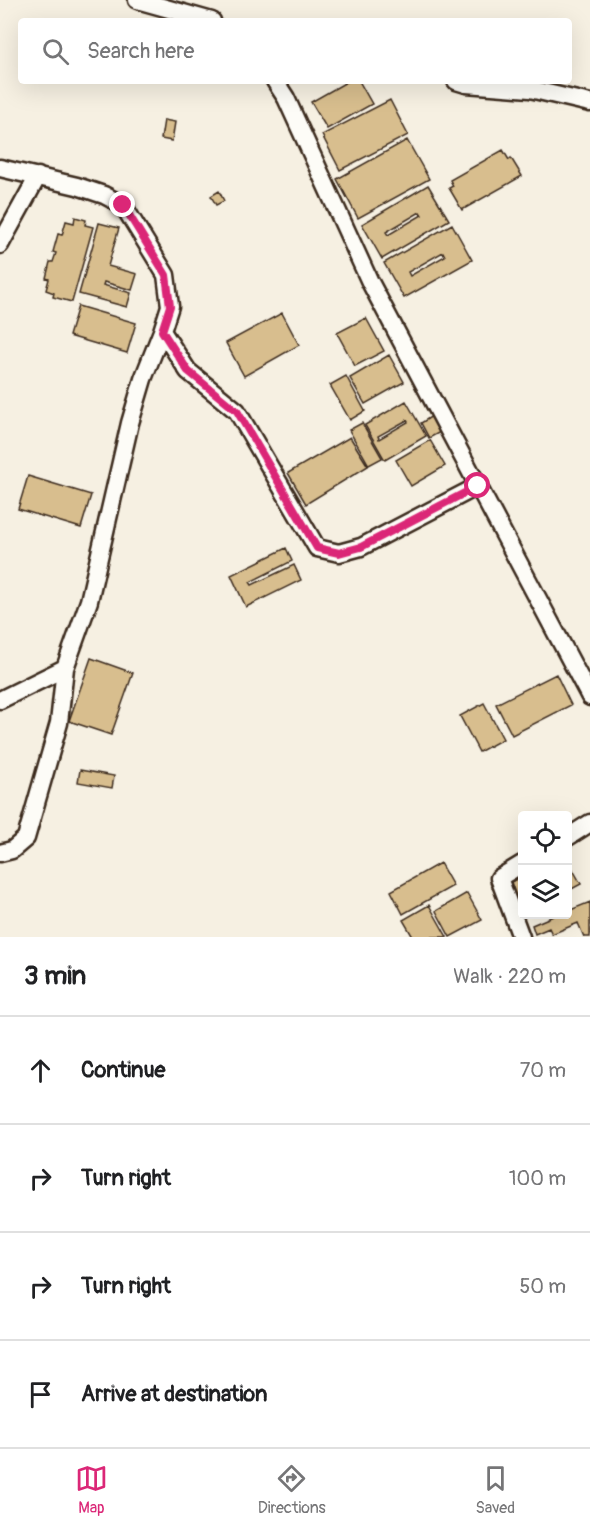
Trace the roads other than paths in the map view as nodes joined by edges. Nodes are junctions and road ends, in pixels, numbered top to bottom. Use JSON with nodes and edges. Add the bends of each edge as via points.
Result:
{"nodes":[{"id":1,"x":137,"y":0,"type":"edge"},
{"id":2,"x":201,"y":18,"type":"edge"},
{"id":3,"x":277,"y":84,"type":"edge"},
{"id":4,"x":466,"y":84,"type":"edge"},
{"id":5,"x":590,"y":104,"type":"edge"},
{"id":6,"x":0,"y":168,"type":"edge"},
{"id":7,"x":38,"y":176,"type":"junction"},
{"id":8,"x":0,"y":245,"type":"edge"},
{"id":9,"x":162,"y":331,"type":"junction"},
{"id":10,"x":478,"y":486,"type":"junction"},
{"id":11,"x":65,"y":668,"type":"junction"},
{"id":12,"x":590,"y":697,"type":"edge"},
{"id":13,"x":0,"y":700,"type":"edge"},
{"id":14,"x":590,"y":824,"type":"edge"},
{"id":15,"x":572,"y":834,"type":"edge"},
{"id":16,"x":0,"y":852,"type":"edge"},
{"id":17,"x":520,"y":865,"type":"edge"},
{"id":18,"x":521,"y":937,"type":"edge"}],
"edges":[{"from":1,"to":2,"type":"street"},
{"from":3,"to":10,"type":"street","via":[[370,282]]},
{"from":4,"to":5,"type":"street","via":[[530,89]]},
{"from":6,"to":7,"type":"street"},
{"from":7,"to":8,"type":"street"},
{"from":7,"to":9,"type":"street","via":[[104,195],[123,205],[166,275],[170,306]]},
{"from":9,"to":10,"type":"street","via":[[188,371],[237,411],[317,548],[339,553],[361,547]]},
{"from":9,"to":11,"type":"street","via":[[136,401],[88,601]]},
{"from":10,"to":12,"type":"street"},
{"from":11,"to":13,"type":"street"},
{"from":11,"to":16,"type":"street","via":[[59,723],[26,838],[12,850]]},
{"from":14,"to":15,"type":"street"},
{"from":17,"to":18,"type":"street","via":[[499,878]]}]}
